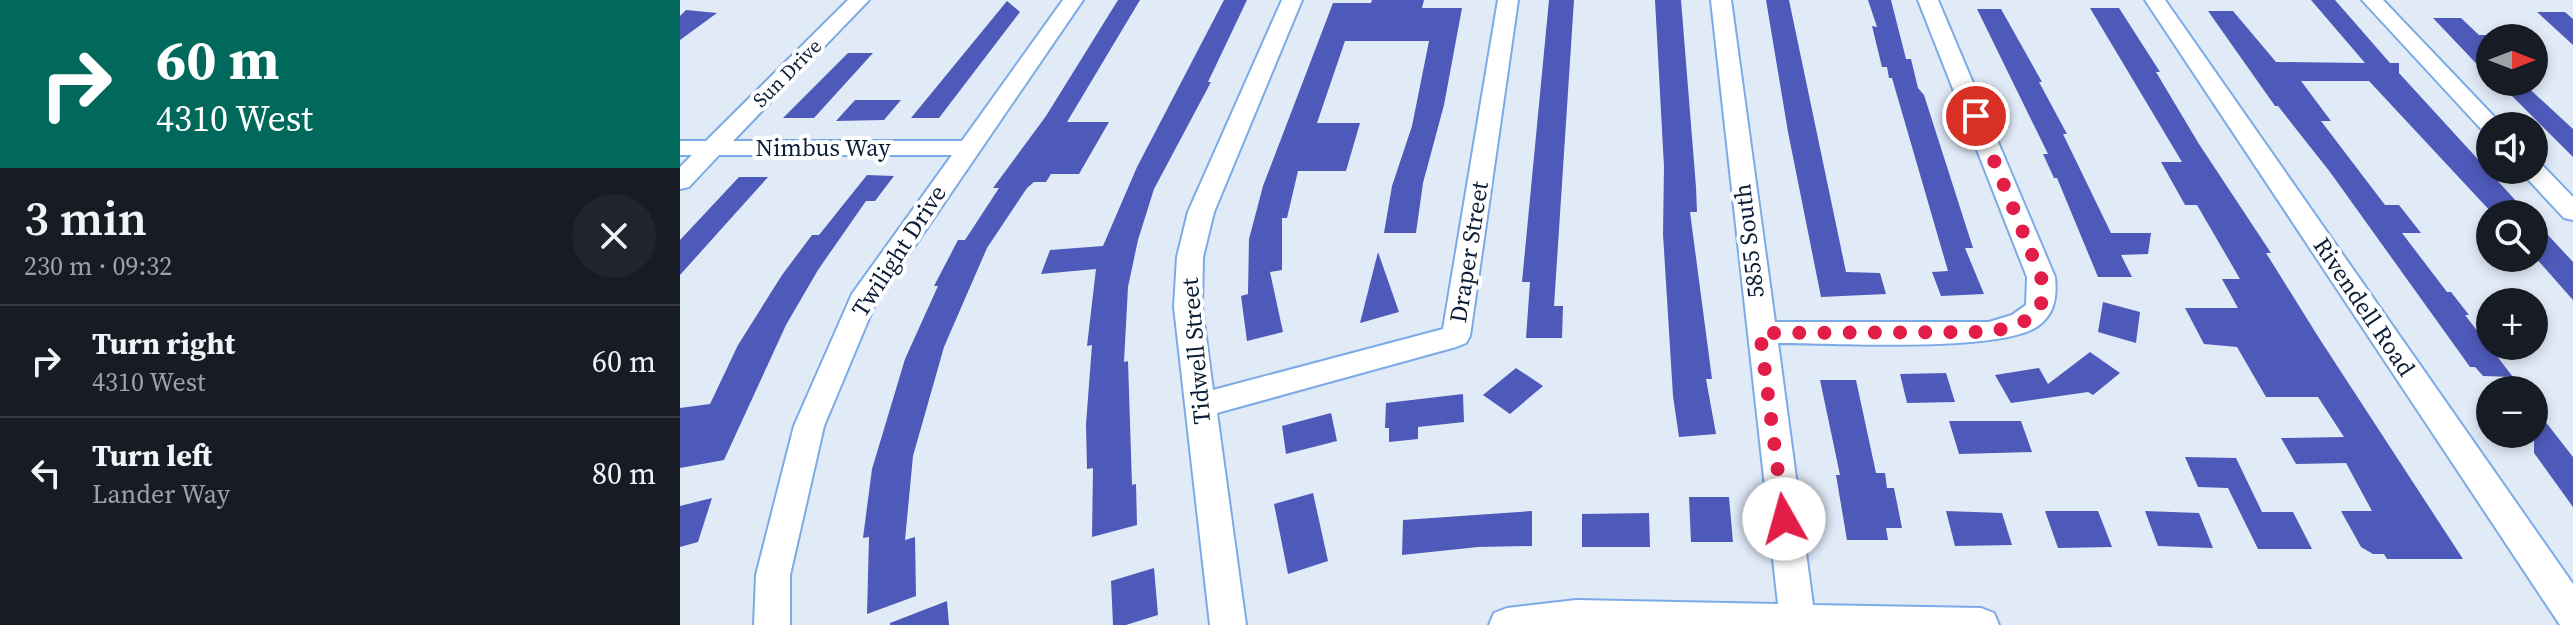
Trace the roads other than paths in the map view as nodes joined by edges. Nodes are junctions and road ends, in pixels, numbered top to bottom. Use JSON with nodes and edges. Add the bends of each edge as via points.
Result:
{"nodes":[{"id":1,"x":859,"y":0,"type":"edge"},
{"id":2,"x":1073,"y":0,"type":"edge"},
{"id":3,"x":1292,"y":0,"type":"edge"},
{"id":4,"x":1508,"y":0,"type":"edge"},
{"id":5,"x":1721,"y":0,"type":"edge"},
{"id":6,"x":1928,"y":0,"type":"edge"},
{"id":7,"x":2155,"y":0,"type":"edge"},
{"id":8,"x":2372,"y":0,"type":"edge"},
{"id":9,"x":2478,"y":112,"type":"edge"},
{"id":10,"x":680,"y":148,"type":"edge"},
{"id":11,"x":713,"y":148,"type":"junction"},
{"id":12,"x":967,"y":148,"type":"junction"},
{"id":13,"x":680,"y":181,"type":"edge"},
{"id":14,"x":2546,"y":184,"type":"edge"},
{"id":15,"x":2573,"y":212,"type":"edge"},
{"id":16,"x":1760,"y":333,"type":"junction"},
{"id":17,"x":1199,"y":406,"type":"junction"},
{"id":18,"x":2573,"y":614,"type":"edge"},
{"id":19,"x":1798,"y":624,"type":"edge"},
{"id":20,"x":772,"y":625,"type":"edge"},
{"id":21,"x":1228,"y":625,"type":"edge"},
{"id":22,"x":1507,"y":625,"type":"edge"},
{"id":23,"x":1981,"y":625,"type":"edge"}],
"edges":[{"from":1,"to":11,"type":"street","name":"Sun Drive"},
{"from":2,"to":12,"type":"street","name":"Twilight Drive"},
{"from":3,"to":17,"type":"street","name":"Tidwell Street","via":[[1201,212],[1190,257],[1188,307]]},
{"from":4,"to":17,"type":"street","name":"Draper Street","via":[[1456,336]]},
{"from":5,"to":16,"type":"street","name":"5855 South"},
{"from":6,"to":16,"type":"street","via":[[2041,277],[2041,305],[2022,324],[1989,332]]},
{"from":7,"to":18,"type":"street","name":"Rivendell Road"},
{"from":8,"to":9,"type":"street"},
{"from":10,"to":11,"type":"street","name":"Nimbus Way"},
{"from":11,"to":12,"type":"street","name":"Nimbus Way"},
{"from":11,"to":13,"type":"street","name":"Sun Drive"},
{"from":12,"to":20,"type":"street","name":"Twilight Drive","via":[[862,301],[809,426],[773,575]]},
{"from":14,"to":15,"type":"street"},
{"from":16,"to":19,"type":"street","name":"5855 South"},
{"from":17,"to":21,"type":"street","name":"Tidwell Street"},
{"from":19,"to":22,"type":"street","via":[[1576,616]]},
{"from":19,"to":23,"type":"street"}]}
